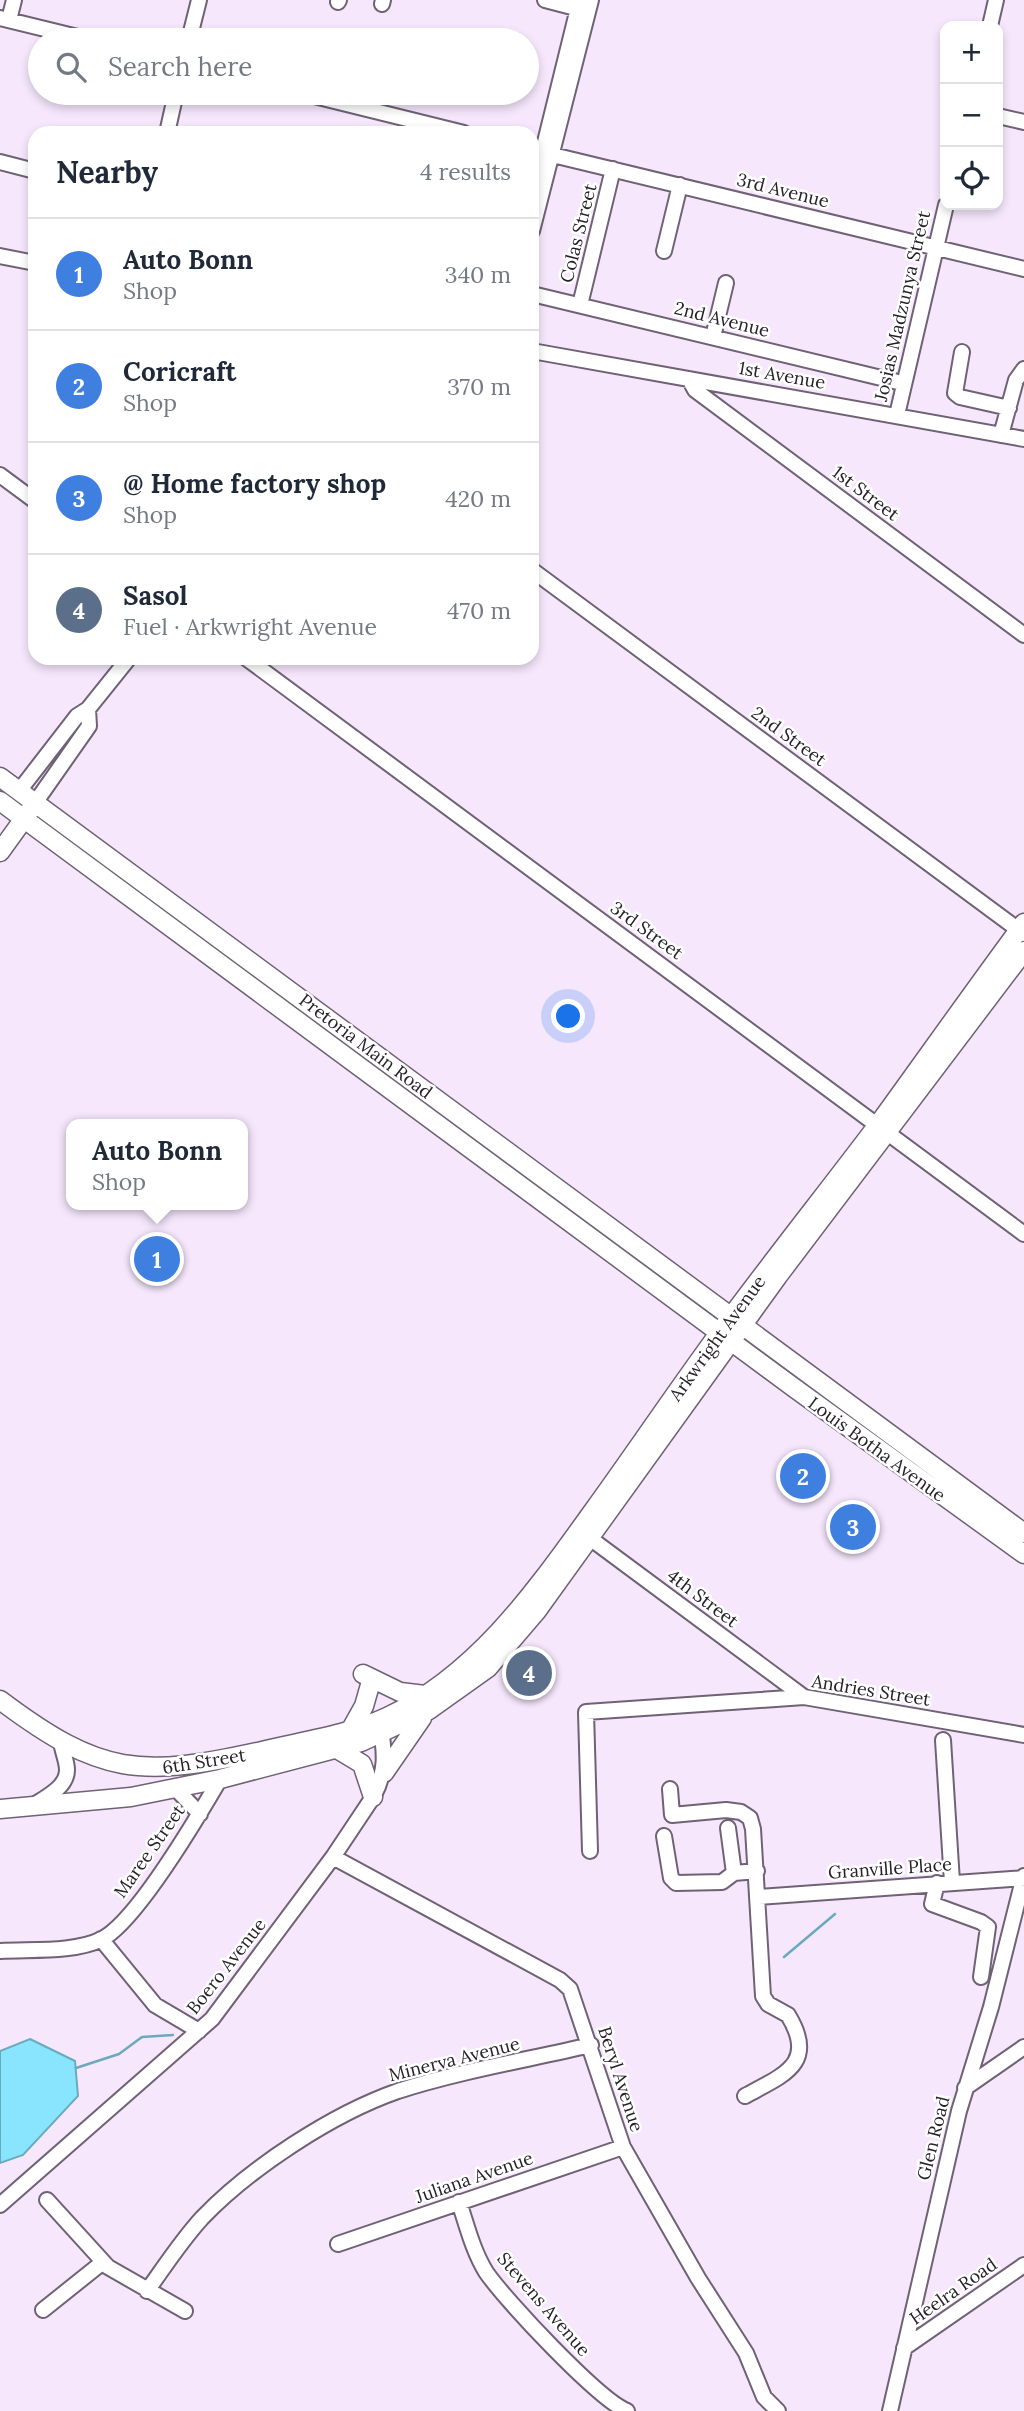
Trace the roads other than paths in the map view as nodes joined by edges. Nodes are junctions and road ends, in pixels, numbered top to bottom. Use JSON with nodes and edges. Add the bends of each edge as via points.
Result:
{"nodes":[{"id":1,"x":13,"y":0,"type":"edge"},
{"id":2,"x":199,"y":0,"type":"edge"},
{"id":3,"x":545,"y":0,"type":"edge"},
{"id":4,"x":996,"y":0,"type":"edge"},
{"id":5,"x":584,"y":5,"type":"edge"},
{"id":6,"x":4,"y":19,"type":"edge"},
{"id":7,"x":991,"y":21,"type":"edge"},
{"id":8,"x":41,"y":28,"type":"edge"},
{"id":9,"x":192,"y":28,"type":"edge"},
{"id":10,"x":174,"y":105,"type":"edge"},
{"id":11,"x":351,"y":105,"type":"edge"},
{"id":12,"x":1003,"y":117,"type":"edge"},
{"id":13,"x":1024,"y":122,"type":"edge"},
{"id":14,"x":169,"y":126,"type":"edge"},
{"id":15,"x":436,"y":126,"type":"edge"},
{"id":16,"x":542,"y":152,"type":"edge"},
{"id":17,"x":0,"y":163,"type":"edge"},
{"id":18,"x":28,"y":169,"type":"edge"},
{"id":19,"x":613,"y":169,"type":"junction"},
{"id":20,"x":539,"y":176,"type":"edge"},
{"id":21,"x":680,"y":185,"type":"junction"},
{"id":22,"x":945,"y":210,"type":"edge"},
{"id":23,"x":935,"y":247,"type":"junction"},
{"id":24,"x":664,"y":251,"type":"dead end"},
{"id":25,"x":0,"y":257,"type":"edge"},
{"id":26,"x":28,"y":261,"type":"edge"},
{"id":27,"x":1024,"y":269,"type":"edge"},
{"id":28,"x":726,"y":283,"type":"dead end"},
{"id":29,"x":539,"y":296,"type":"edge"},
{"id":30,"x":580,"y":305,"type":"junction"},
{"id":31,"x":713,"y":337,"type":"junction"},
{"id":32,"x":539,"y":352,"type":"edge"},
{"id":33,"x":961,"y":352,"type":"dead end"},
{"id":34,"x":1024,"y":369,"type":"edge"},
{"id":35,"x":689,"y":379,"type":"junction"},
{"id":36,"x":902,"y":383,"type":"junction"},
{"id":37,"x":1009,"y":408,"type":"junction"},
{"id":38,"x":897,"y":415,"type":"junction"},
{"id":39,"x":1001,"y":435,"type":"junction"},
{"id":40,"x":1024,"y":439,"type":"edge"},
{"id":41,"x":0,"y":475,"type":"edge"},
{"id":42,"x":28,"y":496,"type":"edge"},
{"id":43,"x":539,"y":575,"type":"edge"},
{"id":44,"x":1024,"y":635,"type":"edge"},
{"id":45,"x":123,"y":665,"type":"edge"},
{"id":46,"x":256,"y":665,"type":"edge"},
{"id":47,"x":88,"y":709,"type":"junction"},
{"id":48,"x":0,"y":777,"type":"edge"},
{"id":49,"x":19,"y":791,"type":"junction"},
{"id":50,"x":3,"y":809,"type":"edge"},
{"id":51,"x":30,"y":810,"type":"junction"},
{"id":52,"x":0,"y":852,"type":"edge"},
{"id":53,"x":1022,"y":929,"type":"edge"},
{"id":54,"x":1024,"y":951,"type":"edge"},
{"id":55,"x":884,"y":1127,"type":"junction"},
{"id":56,"x":1024,"y":1234,"type":"edge"},
{"id":57,"x":746,"y":1297,"type":"junction"},
{"id":58,"x":709,"y":1301,"type":"junction"},
{"id":59,"x":697,"y":1316,"type":"junction"},
{"id":60,"x":737,"y":1321,"type":"junction"},
{"id":61,"x":726,"y":1337,"type":"junction"},
{"id":62,"x":706,"y":1352,"type":"junction"},
{"id":63,"x":1024,"y":1533,"type":"edge"},
{"id":64,"x":585,"y":1535,"type":"junction"},
{"id":65,"x":1024,"y":1554,"type":"edge"},
{"id":66,"x":804,"y":1697,"type":"junction"},
{"id":67,"x":0,"y":1700,"type":"edge"},
{"id":68,"x":427,"y":1702,"type":"junction"},
{"id":69,"x":381,"y":1727,"type":"junction"},
{"id":70,"x":350,"y":1731,"type":"junction"},
{"id":71,"x":1024,"y":1735,"type":"edge"},
{"id":72,"x":943,"y":1740,"type":"dead end"},
{"id":73,"x":61,"y":1741,"type":"junction"},
{"id":74,"x":337,"y":1749,"type":"junction"},
{"id":75,"x":384,"y":1773,"type":"junction"},
{"id":76,"x":220,"y":1779,"type":"junction"},
{"id":77,"x":175,"y":1788,"type":"junction"},
{"id":78,"x":670,"y":1789,"type":"dead end"},
{"id":79,"x":373,"y":1797,"type":"junction"},
{"id":80,"x":30,"y":1807,"type":"junction"},
{"id":81,"x":0,"y":1809,"type":"edge"},
{"id":82,"x":200,"y":1814,"type":"junction"},
{"id":83,"x":728,"y":1828,"type":"dead end"},
{"id":84,"x":664,"y":1836,"type":"dead end"},
{"id":85,"x":590,"y":1851,"type":"dead end"},
{"id":86,"x":333,"y":1857,"type":"junction"},
{"id":87,"x":757,"y":1871,"type":"junction"},
{"id":88,"x":734,"y":1873,"type":"junction"},
{"id":89,"x":1024,"y":1877,"type":"edge"},
{"id":90,"x":952,"y":1882,"type":"junction"},
{"id":91,"x":937,"y":1883,"type":"junction"},
{"id":92,"x":759,"y":1897,"type":"junction"},
{"id":93,"x":102,"y":1939,"type":"junction"},
{"id":94,"x":0,"y":1951,"type":"edge"},
{"id":95,"x":981,"y":1977,"type":"dead end"},
{"id":96,"x":199,"y":2031,"type":"junction"},
{"id":97,"x":591,"y":2045,"type":"junction"},
{"id":98,"x":1024,"y":2047,"type":"edge"},
{"id":99,"x":965,"y":2088,"type":"junction"},
{"id":100,"x":745,"y":2096,"type":"dead end"},
{"id":101,"x":623,"y":2147,"type":"junction"},
{"id":102,"x":47,"y":2200,"type":"dead end"},
{"id":103,"x":459,"y":2202,"type":"junction"},
{"id":104,"x":0,"y":2205,"type":"edge"},
{"id":105,"x":338,"y":2244,"type":"dead end"},
{"id":106,"x":103,"y":2262,"type":"junction"},
{"id":107,"x":1024,"y":2265,"type":"edge"},
{"id":108,"x":147,"y":2291,"type":"junction"},
{"id":109,"x":43,"y":2309,"type":"dead end"},
{"id":110,"x":185,"y":2311,"type":"dead end"},
{"id":111,"x":905,"y":2348,"type":"junction"},
{"id":112,"x":775,"y":2410,"type":"edge"},
{"id":113,"x":627,"y":2411,"type":"edge"},
{"id":114,"x":890,"y":2411,"type":"edge"}],
"edges":[{"from":1,"to":6,"type":"street"},
{"from":2,"to":9,"type":"street"},
{"from":3,"to":5,"type":"street"},
{"from":4,"to":7,"type":"street"},
{"from":5,"to":16,"type":"street"},
{"from":6,"to":8,"type":"street"},
{"from":10,"to":14,"type":"street"},
{"from":11,"to":15,"type":"street"},
{"from":12,"to":13,"type":"street"},
{"from":16,"to":19,"type":"street","name":"3rd Avenue"},
{"from":16,"to":20,"type":"street"},
{"from":17,"to":18,"type":"street"},
{"from":19,"to":21,"type":"street","name":"3rd Avenue"},
{"from":19,"to":30,"type":"street","name":"Colas Street"},
{"from":21,"to":23,"type":"street","name":"3rd Avenue"},
{"from":21,"to":24,"type":"street"},
{"from":22,"to":23,"type":"street","name":"Josias Madzunya Street"},
{"from":23,"to":27,"type":"street","name":"3rd Avenue"},
{"from":23,"to":36,"type":"street","name":"Josias Madzunya Street"},
{"from":25,"to":26,"type":"street"},
{"from":28,"to":31,"type":"street"},
{"from":29,"to":30,"type":"street","name":"2nd Avenue"},
{"from":30,"to":31,"type":"street","name":"2nd Avenue"},
{"from":31,"to":36,"type":"street","name":"2nd Avenue"},
{"from":32,"to":35,"type":"street","name":"1st Avenue"},
{"from":33,"to":37,"type":"street","via":[[954,389],[957,396]]},
{"from":34,"to":37,"type":"street","via":[[1016,380]]},
{"from":35,"to":38,"type":"street","name":"1st Avenue"},
{"from":35,"to":44,"type":"street","name":"1st Street","via":[[695,390]]},
{"from":36,"to":38,"type":"street","name":"Josias Madzunya Street"},
{"from":37,"to":39,"type":"street"},
{"from":38,"to":39,"type":"street","name":"1st Avenue"},
{"from":39,"to":40,"type":"street","name":"1st Avenue"},
{"from":41,"to":42,"type":"street"},
{"from":43,"to":53,"type":"street","name":"2nd Street"},
{"from":45,"to":47,"type":"street"},
{"from":46,"to":55,"type":"street","name":"3rd Street"},
{"from":47,"to":49,"type":"street","via":[[77,716]]},
{"from":47,"to":51,"type":"street","via":[[89,726]]},
{"from":48,"to":49,"type":"main road","name":"Pretoria Main Road"},
{"from":49,"to":50,"type":"main road"},
{"from":49,"to":51,"type":"main road","name":"Pretoria Main Road"},
{"from":50,"to":51,"type":"main road","name":"Pretoria Main Road"},
{"from":51,"to":52,"type":"main road"},
{"from":51,"to":58,"type":"main road","name":"Pretoria Main Road"},
{"from":51,"to":59,"type":"main road","name":"Pretoria Main Road"},
{"from":53,"to":55,"type":"main road","name":"Arkwright Avenue"},
{"from":54,"to":55,"type":"main road","name":"Arkwright Avenue"},
{"from":55,"to":56,"type":"street","name":"3rd Street"},
{"from":55,"to":57,"type":"main road","name":"Arkwright Avenue"},
{"from":55,"to":60,"type":"main road","name":"Arkwright Avenue"},
{"from":57,"to":58,"type":"main road"},
{"from":57,"to":60,"type":"main road","name":"Arkwright Avenue"},
{"from":58,"to":60,"type":"main road","name":"Pretoria Main Road"},
{"from":59,"to":61,"type":"main road","name":"Pretoria Main Road"},
{"from":59,"to":62,"type":"main road"},
{"from":60,"to":61,"type":"main road","name":"Arkwright Avenue"},
{"from":60,"to":63,"type":"main road","name":"Louis Botha Avenue"},
{"from":61,"to":62,"type":"main road","name":"Arkwright Avenue"},
{"from":61,"to":64,"type":"main road","name":"Arkwright Avenue"},
{"from":61,"to":65,"type":"main road","name":"Louis Botha Avenue"},
{"from":62,"to":64,"type":"main road","name":"Arkwright Avenue"},
{"from":64,"to":66,"type":"street","name":"4th Street"},
{"from":64,"to":68,"type":"main road","name":"Arkwright Avenue","via":[[489,1643]]},
{"from":66,"to":71,"type":"street","name":"Andries Street"},
{"from":66,"to":85,"type":"street","name":"Andries Street","via":[[586,1712]]},
{"from":67,"to":73,"type":"main road","name":"6th Street"},
{"from":68,"to":69,"type":"main road","name":"Arkwright Avenue"},
{"from":68,"to":70,"type":"main road","via":[[366,1679],[364,1706]]},
{"from":68,"to":75,"type":"main road"},
{"from":69,"to":70,"type":"main road","name":"6th Street"},
{"from":69,"to":74,"type":"main road"},
{"from":69,"to":75,"type":"street","name":"Boero Avenue"},
{"from":70,"to":73,"type":"main road","name":"6th Street","via":[[163,1769],[103,1760]]},
{"from":72,"to":90,"type":"street"},
{"from":73,"to":80,"type":"street","via":[[66,1777]]},
{"from":74,"to":76,"type":"main road"},
{"from":74,"to":79,"type":"main road","via":[[362,1764]]},
{"from":75,"to":79,"type":"street","name":"Boero Avenue"},
{"from":76,"to":77,"type":"main road"},
{"from":76,"to":82,"type":"street","name":"Maree Street"},
{"from":77,"to":80,"type":"main road","via":[[103,1801]]},
{"from":77,"to":82,"type":"street"},
{"from":78,"to":87,"type":"street","via":[[672,1815],[726,1810],[750,1818]]},
{"from":79,"to":86,"type":"street","name":"Boero Avenue"},
{"from":80,"to":81,"type":"main road"},
{"from":82,"to":93,"type":"street","name":"Maree Street","via":[[126,1917]]},
{"from":83,"to":88,"type":"street"},
{"from":84,"to":88,"type":"street","via":[[671,1878],[676,1883],[722,1881]]},
{"from":86,"to":96,"type":"street","name":"Boero Avenue","via":[[239,1986]]},
{"from":86,"to":97,"type":"street","name":"Beryl Avenue","via":[[566,1984],[574,1994]]},
{"from":87,"to":88,"type":"street"},
{"from":87,"to":92,"type":"street"},
{"from":89,"to":90,"type":"street","name":"Granville Place"},
{"from":89,"to":99,"type":"street","name":"Glen Road"},
{"from":90,"to":91,"type":"street","name":"Granville Place"},
{"from":91,"to":92,"type":"street","name":"Granville Place"},
{"from":91,"to":95,"type":"street","via":[[932,1904],[988,1927]]},
{"from":92,"to":100,"type":"street","via":[[764,2002],[788,2015],[801,2053],[789,2071]]},
{"from":93,"to":94,"type":"street"},
{"from":93,"to":96,"type":"street","via":[[155,2005]]},
{"from":96,"to":104,"type":"street","name":"Boero Avenue"},
{"from":97,"to":101,"type":"street","name":"Beryl Avenue"},
{"from":97,"to":108,"type":"street","name":"Minerva Avenue","via":[[413,2087],[341,2118],[293,2146],[222,2199],[192,2230]]},
{"from":98,"to":99,"type":"street"},
{"from":99,"to":111,"type":"street","name":"Glen Road"},
{"from":101,"to":103,"type":"street","name":"Juliana Avenue"},
{"from":101,"to":112,"type":"street","name":"Beryl Avenue"},
{"from":102,"to":106,"type":"street"},
{"from":103,"to":105,"type":"street","name":"Juliana Avenue"},
{"from":103,"to":113,"type":"street","name":"Stevens Avenue","via":[[474,2248],[492,2279],[599,2394]]},
{"from":106,"to":108,"type":"street"},
{"from":106,"to":109,"type":"street"},
{"from":107,"to":111,"type":"street","name":"Heelra Road"},
{"from":108,"to":110,"type":"street"},
{"from":111,"to":114,"type":"street","name":"Glen Road"}]}
